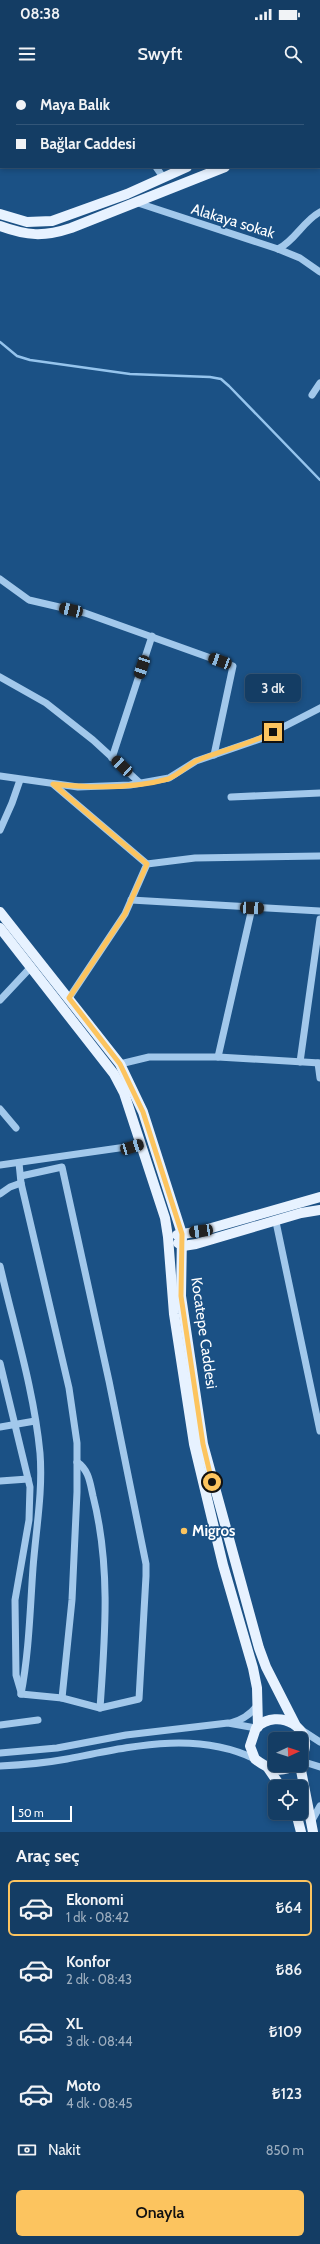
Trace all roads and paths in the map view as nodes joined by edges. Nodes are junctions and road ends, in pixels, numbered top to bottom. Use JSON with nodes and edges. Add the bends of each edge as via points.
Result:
{"nodes":[{"id":1,"x":157,"y":168,"type":"edge"},
{"id":2,"x":186,"y":168,"type":"edge"},
{"id":3,"x":222,"y":168,"type":"edge"},
{"id":4,"x":163,"y":177,"type":"junction"},
{"id":5,"x":135,"y":202,"type":"junction"},
{"id":6,"x":320,"y":212,"type":"edge"},
{"id":7,"x":0,"y":214,"type":"edge"},
{"id":8,"x":0,"y":226,"type":"edge"},
{"id":9,"x":278,"y":249,"type":"junction"},
{"id":10,"x":320,"y":272,"type":"edge"},
{"id":11,"x":320,"y":384,"type":"edge"},
{"id":12,"x":312,"y":395,"type":"dead end"},
{"id":13,"x":0,"y":580,"type":"edge"},
{"id":14,"x":152,"y":636,"type":"junction"},
{"id":15,"x":0,"y":677,"type":"edge"},
{"id":16,"x":320,"y":708,"type":"edge"},
{"id":17,"x":214,"y":755,"type":"junction"},
{"id":18,"x":112,"y":758,"type":"junction"},
{"id":19,"x":0,"y":776,"type":"edge"},
{"id":20,"x":20,"y":780,"type":"junction"},
{"id":21,"x":140,"y":783,"type":"junction"},
{"id":22,"x":53,"y":784,"type":"junction"},
{"id":23,"x":320,"y":793,"type":"edge"},
{"id":24,"x":231,"y":797,"type":"dead end"},
{"id":25,"x":0,"y":830,"type":"edge"},
{"id":26,"x":320,"y":856,"type":"edge"},
{"id":27,"x":147,"y":864,"type":"junction"},
{"id":28,"x":131,"y":900,"type":"junction"},
{"id":29,"x":252,"y":908,"type":"junction"},
{"id":30,"x":320,"y":911,"type":"edge"},
{"id":31,"x":0,"y":912,"type":"edge"},
{"id":32,"x":320,"y":919,"type":"edge"},
{"id":33,"x":0,"y":928,"type":"edge"},
{"id":34,"x":31,"y":967,"type":"junction"},
{"id":35,"x":69,"y":998,"type":"junction"},
{"id":36,"x":0,"y":1000,"type":"edge"},
{"id":37,"x":218,"y":1057,"type":"junction"},
{"id":38,"x":300,"y":1062,"type":"junction"},
{"id":39,"x":319,"y":1063,"type":"edge"},
{"id":40,"x":120,"y":1064,"type":"junction"},
{"id":41,"x":320,"y":1078,"type":"edge"},
{"id":42,"x":0,"y":1109,"type":"edge"},
{"id":43,"x":16,"y":1128,"type":"dead end"},
{"id":44,"x":152,"y":1140,"type":"junction"},
{"id":45,"x":140,"y":1145,"type":"junction"},
{"id":46,"x":18,"y":1163,"type":"junction"},
{"id":47,"x":0,"y":1165,"type":"edge"},
{"id":48,"x":21,"y":1180,"type":"junction"},
{"id":49,"x":0,"y":1194,"type":"edge"},
{"id":50,"x":320,"y":1197,"type":"edge"},
{"id":51,"x":320,"y":1210,"type":"edge"},
{"id":52,"x":276,"y":1222,"type":"junction"},
{"id":53,"x":182,"y":1234,"type":"junction"},
{"id":54,"x":168,"y":1237,"type":"junction"},
{"id":55,"x":183,"y":1246,"type":"junction"},
{"id":56,"x":0,"y":1266,"type":"edge"},
{"id":57,"x":0,"y":1363,"type":"edge"},
{"id":58,"x":35,"y":1421,"type":"junction"},
{"id":59,"x":15,"y":1425,"type":"junction"},
{"id":60,"x":0,"y":1427,"type":"edge"},
{"id":61,"x":320,"y":1431,"type":"edge"},
{"id":62,"x":77,"y":1462,"type":"junction"},
{"id":63,"x":28,"y":1478,"type":"junction"},
{"id":64,"x":0,"y":1481,"type":"edge"},
{"id":65,"x":21,"y":1694,"type":"junction"},
{"id":66,"x":62,"y":1698,"type":"junction"},
{"id":67,"x":257,"y":1706,"type":"junction"},
{"id":68,"x":100,"y":1708,"type":"junction"},
{"id":69,"x":38,"y":1720,"type":"dead end"},
{"id":70,"x":228,"y":1723,"type":"junction"},
{"id":71,"x":0,"y":1725,"type":"edge"},
{"id":72,"x":297,"y":1726,"type":"junction"},
{"id":73,"x":257,"y":1727,"type":"junction"},
{"id":74,"x":300,"y":1732,"type":"edge"},
{"id":75,"x":320,"y":1742,"type":"edge"},
{"id":76,"x":0,"y":1753,"type":"edge"},
{"id":77,"x":255,"y":1759,"type":"junction"},
{"id":78,"x":308,"y":1762,"type":"edge"},
{"id":79,"x":0,"y":1766,"type":"edge"},
{"id":80,"x":320,"y":1767,"type":"edge"},
{"id":81,"x":268,"y":1768,"type":"edge"},
{"id":82,"x":301,"y":1772,"type":"edge"},
{"id":83,"x":320,"y":1806,"type":"edge"},
{"id":84,"x":298,"y":1820,"type":"edge"},
{"id":85,"x":312,"y":1827,"type":"edge"},
{"id":86,"x":301,"y":1832,"type":"edge"}],
"edges":[{"from":1,"to":4,"type":"street"},
{"from":2,"to":4,"type":"main road"},
{"from":3,"to":5,"type":"main road"},
{"from":4,"to":7,"type":"main road","via":[[127,194],[52,221],[27,222]]},
{"from":5,"to":8,"type":"main road","via":[[51,234],[32,235]]},
{"from":5,"to":9,"type":"street","name":"Alakaya sokak"},
{"from":6,"to":9,"type":"street","via":[[289,244]]},
{"from":9,"to":10,"type":"street","name":"Alakaya sokak","via":[[300,258]]},
{"from":11,"to":12,"type":"street"},
{"from":13,"to":14,"type":"street","via":[[29,600],[85,613]]},
{"from":14,"to":17,"type":"street","via":[[233,666]]},
{"from":14,"to":18,"type":"street"},
{"from":15,"to":18,"type":"street","via":[[46,703]]},
{"from":16,"to":17,"type":"street","via":[[260,739]]},
{"from":17,"to":21,"type":"street","via":[[196,761],[169,778]]},
{"from":18,"to":21,"type":"street"},
{"from":19,"to":20,"type":"street"},
{"from":20,"to":22,"type":"street"},
{"from":20,"to":25,"type":"street"},
{"from":21,"to":22,"type":"street","via":[[78,787]]},
{"from":22,"to":27,"type":"street"},
{"from":23,"to":24,"type":"street"},
{"from":26,"to":27,"type":"street","via":[[195,858]]},
{"from":27,"to":28,"type":"street"},
{"from":28,"to":29,"type":"street"},
{"from":28,"to":35,"type":"street","via":[[125,914]]},
{"from":29,"to":30,"type":"street"},
{"from":29,"to":37,"type":"street"},
{"from":31,"to":35,"type":"main road","name":"Kocatepe Caddesi"},
{"from":32,"to":38,"type":"street"},
{"from":33,"to":34,"type":"main road","name":"Kocatepe Caddesi"},
{"from":34,"to":36,"type":"street"},
{"from":34,"to":45,"type":"main road","name":"Kocatepe Caddesi","via":[[114,1074],[124,1093]]},
{"from":35,"to":40,"type":"main road","name":"Kocatepe Caddesi"},
{"from":37,"to":38,"type":"street"},
{"from":37,"to":40,"type":"street","via":[[149,1057]]},
{"from":38,"to":39,"type":"street"},
{"from":39,"to":41,"type":"street"},
{"from":40,"to":44,"type":"main road","name":"Kocatepe Caddesi","via":[[137,1097]]},
{"from":42,"to":43,"type":"street"},
{"from":44,"to":45,"type":"main road"},
{"from":44,"to":53,"type":"main road","name":"Kocatepe Caddesi"},
{"from":45,"to":46,"type":"street"},
{"from":45,"to":54,"type":"main road","name":"Kocatepe Caddesi","via":[[165,1218]]},
{"from":46,"to":47,"type":"street"},
{"from":46,"to":48,"type":"street"},
{"from":48,"to":49,"type":"street"},
{"from":48,"to":62,"type":"street","via":[[69,1388],[77,1443]]},
{"from":48,"to":68,"type":"street","via":[[62,1167],[146,1564],[138,1699]]},
{"from":50,"to":53,"type":"main road","via":[[201,1231]]},
{"from":51,"to":52,"type":"main road"},
{"from":52,"to":55,"type":"main road","via":[[211,1241]]},
{"from":52,"to":61,"type":"street"},
{"from":53,"to":54,"type":"main road"},
{"from":53,"to":55,"type":"main road","name":"Kocatepe Caddesi"},
{"from":54,"to":55,"type":"main road"},
{"from":54,"to":67,"type":"main road","name":"Kocatepe Caddesi","via":[[174,1314],[194,1444],[223,1566],[253,1668]]},
{"from":55,"to":72,"type":"main road","name":"Kocatepe Caddesi","via":[[181,1296],[203,1444],[259,1648],[266,1667]]},
{"from":56,"to":58,"type":"street"},
{"from":57,"to":59,"type":"street"},
{"from":58,"to":59,"type":"street"},
{"from":58,"to":65,"type":"street","via":[[40,1453],[40,1496],[26,1669]]},
{"from":59,"to":60,"type":"street"},
{"from":59,"to":63,"type":"street"},
{"from":62,"to":66,"type":"street","via":[[72,1600]]},
{"from":62,"to":68,"type":"street","via":[[85,1467],[88,1475],[102,1535],[106,1585]]},
{"from":63,"to":64,"type":"street"},
{"from":63,"to":65,"type":"street","via":[[28,1520],[15,1600],[14,1624],[16,1675]]},
{"from":65,"to":66,"type":"street"},
{"from":66,"to":68,"type":"street"},
{"from":67,"to":70,"type":"street","via":[[241,1720]]},
{"from":67,"to":73,"type":"main road","name":"Kocatepe Caddesi"},
{"from":69,"to":71,"type":"street"},
{"from":70,"to":73,"type":"street"},
{"from":70,"to":76,"type":"street","via":[[126,1735],[57,1748]]},
{"from":72,"to":73,"type":"main road","via":[[282,1719],[272,1719]]},
{"from":72,"to":74,"type":"main road","name":"Kocatepe Caddesi"},
{"from":72,"to":75,"type":"street"},
{"from":73,"to":77,"type":"main road","name":"Kocatepe Caddesi","via":[[250,1746]]},
{"from":77,"to":79,"type":"street","via":[[218,1746],[163,1743],[38,1763]]},
{"from":77,"to":81,"type":"main road"},
{"from":78,"to":80,"type":"street"},
{"from":82,"to":85,"type":"main road"},
{"from":83,"to":85,"type":"street"},
{"from":84,"to":86,"type":"main road"}]}
